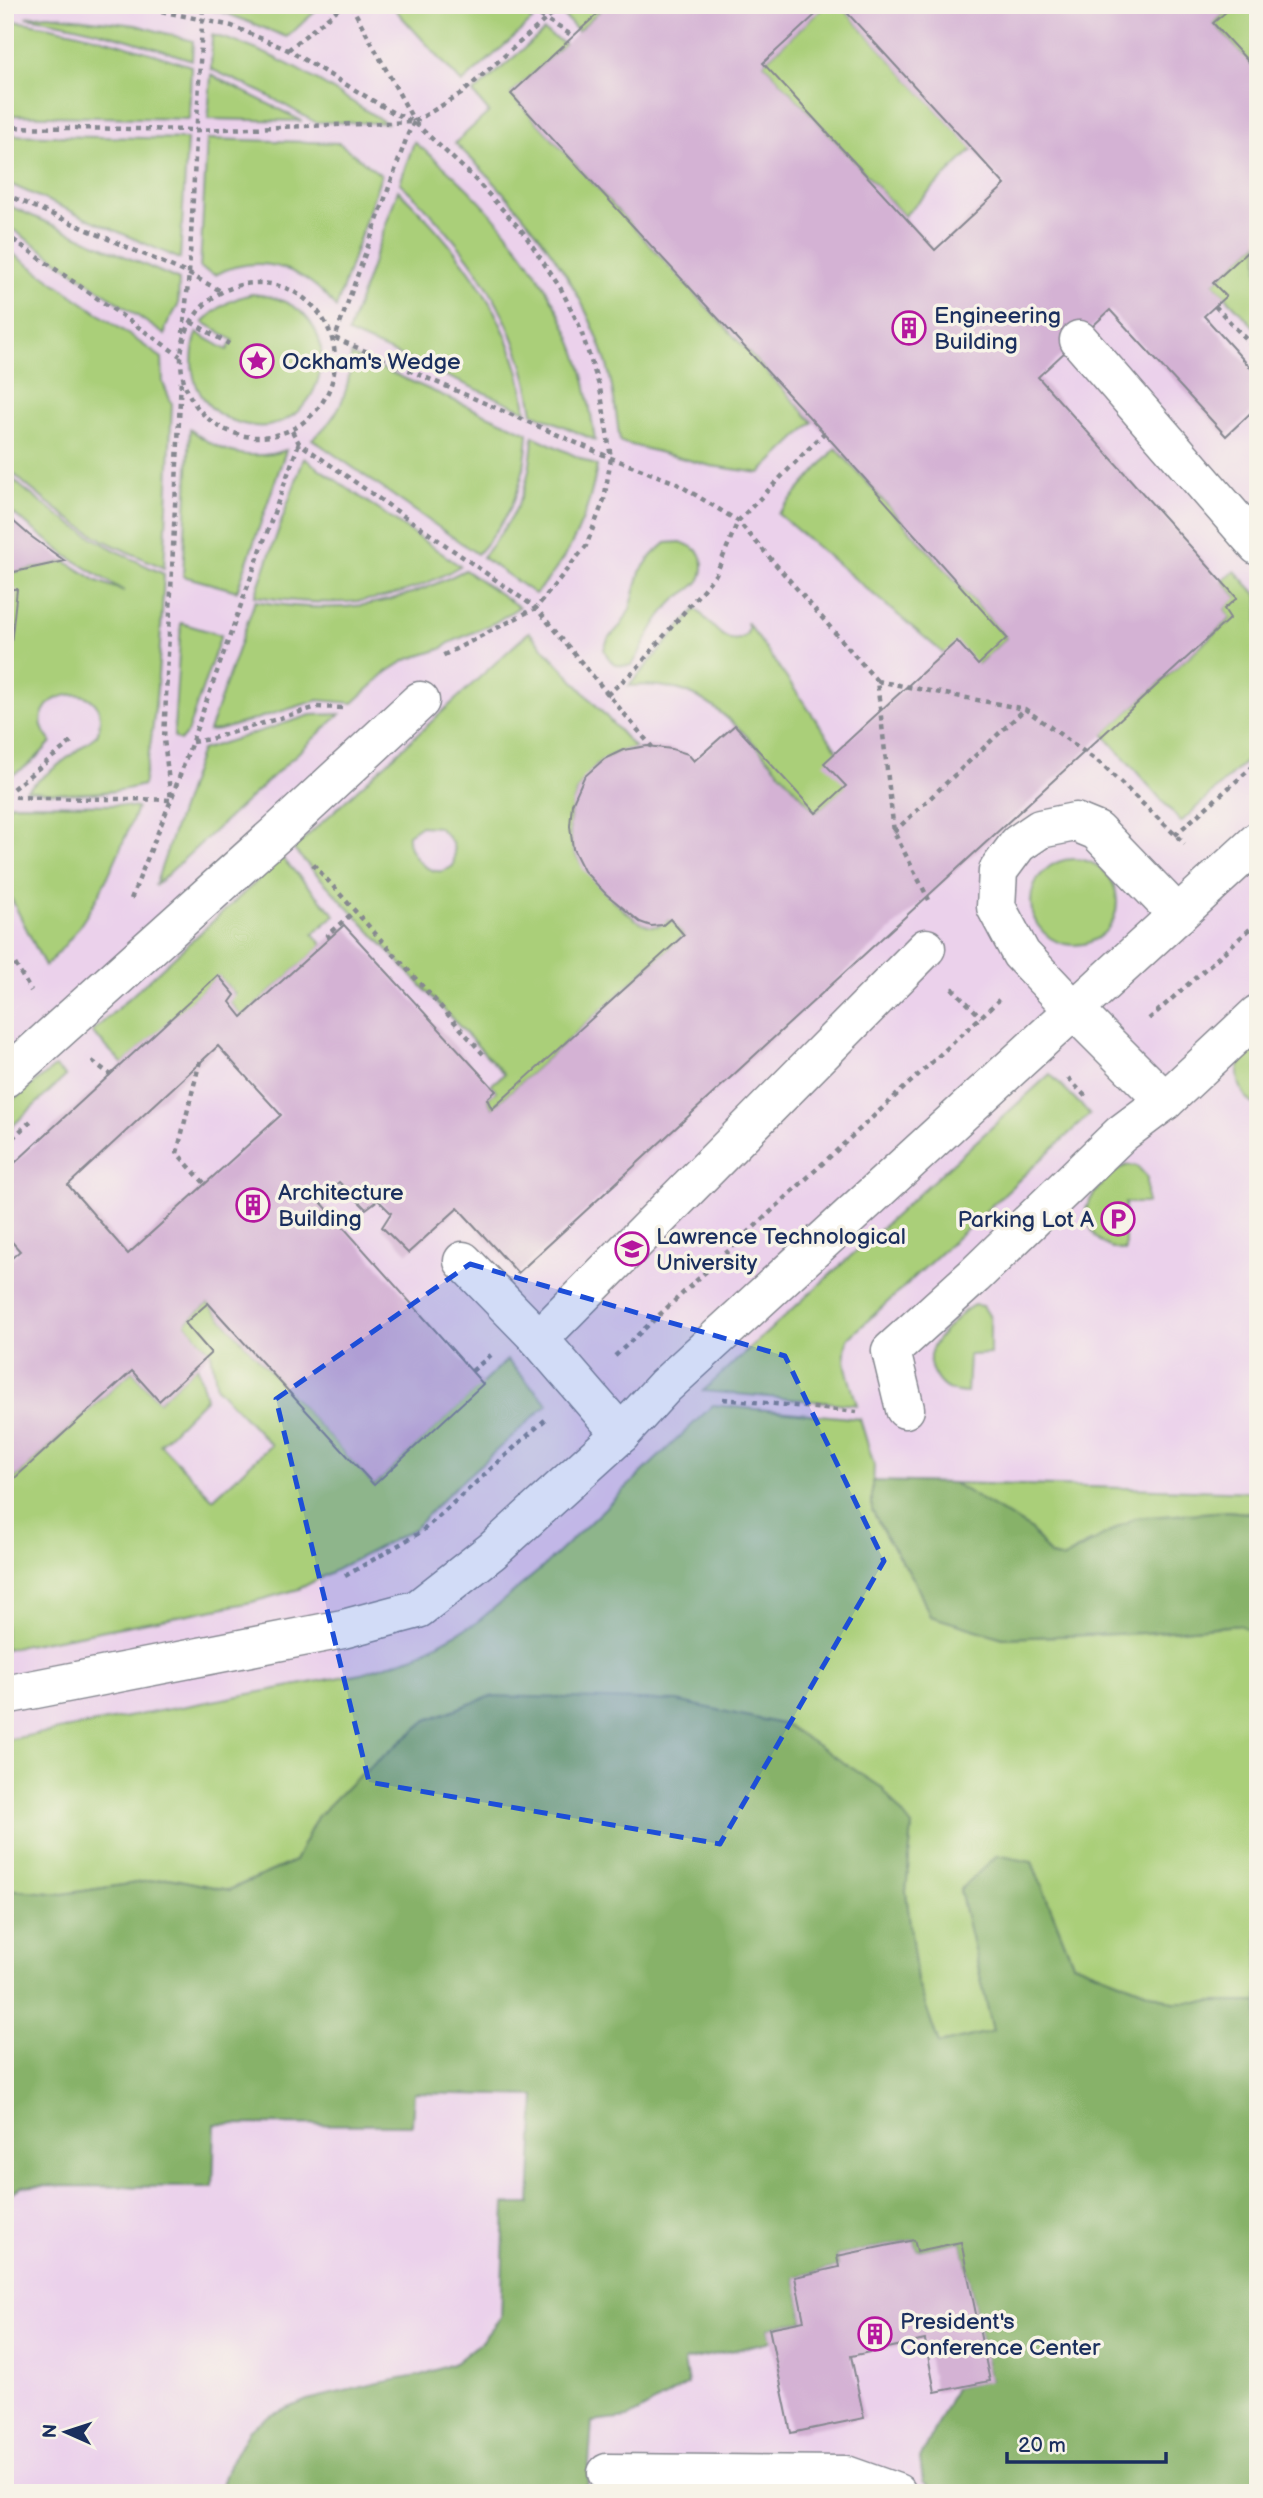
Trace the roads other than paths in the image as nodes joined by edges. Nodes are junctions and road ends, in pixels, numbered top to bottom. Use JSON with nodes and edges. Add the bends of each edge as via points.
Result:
{"nodes":[{"id":1,"x":1079,"y":340,"type":"dead end"},
{"id":2,"x":1258,"y":546,"type":"edge"},
{"id":3,"x":421,"y":701,"type":"dead end"},
{"id":4,"x":1250,"y":857,"type":"edge"},
{"id":5,"x":1178,"y":915,"type":"junction"},
{"id":6,"x":926,"y":948,"type":"dead end"},
{"id":7,"x":1074,"y":1011,"type":"junction"},
{"id":8,"x":1258,"y":1014,"type":"edge"},
{"id":9,"x":5,"y":1078,"type":"edge"},
{"id":10,"x":1165,"y":1101,"type":"junction"},
{"id":11,"x":463,"y":1261,"type":"dead end"},
{"id":12,"x":539,"y":1339,"type":"junction"},
{"id":13,"x":905,"y":1409,"type":"dead end"},
{"id":14,"x":621,"y":1434,"type":"junction"},
{"id":15,"x":5,"y":1695,"type":"edge"},
{"id":16,"x":607,"y":2473,"type":"dead end"},
{"id":17,"x":897,"y":2493,"type":"edge"}],
"edges":[{"from":1,"to":2,"type":"lane"},
{"from":3,"to":9,"type":"lane"},
{"from":4,"to":5,"type":"lane"},
{"from":5,"to":7,"type":"lane"},
{"from":5,"to":7,"type":"lane","via":[[1097,831],[1075,822],[1040,830],[1017,844],[998,871],[996,908],[1021,954]]},
{"from":6,"to":12,"type":"lane"},
{"from":7,"to":10,"type":"lane"},
{"from":7,"to":14,"type":"lane","via":[[666,1386]]},
{"from":8,"to":10,"type":"lane"},
{"from":10,"to":13,"type":"lane","via":[[1121,1134],[891,1351]]},
{"from":11,"to":12,"type":"lane"},
{"from":12,"to":14,"type":"lane"},
{"from":14,"to":15,"type":"lane","via":[[492,1551],[418,1609],[342,1629]]},
{"from":16,"to":17,"type":"lane","via":[[846,2475]]}]}
